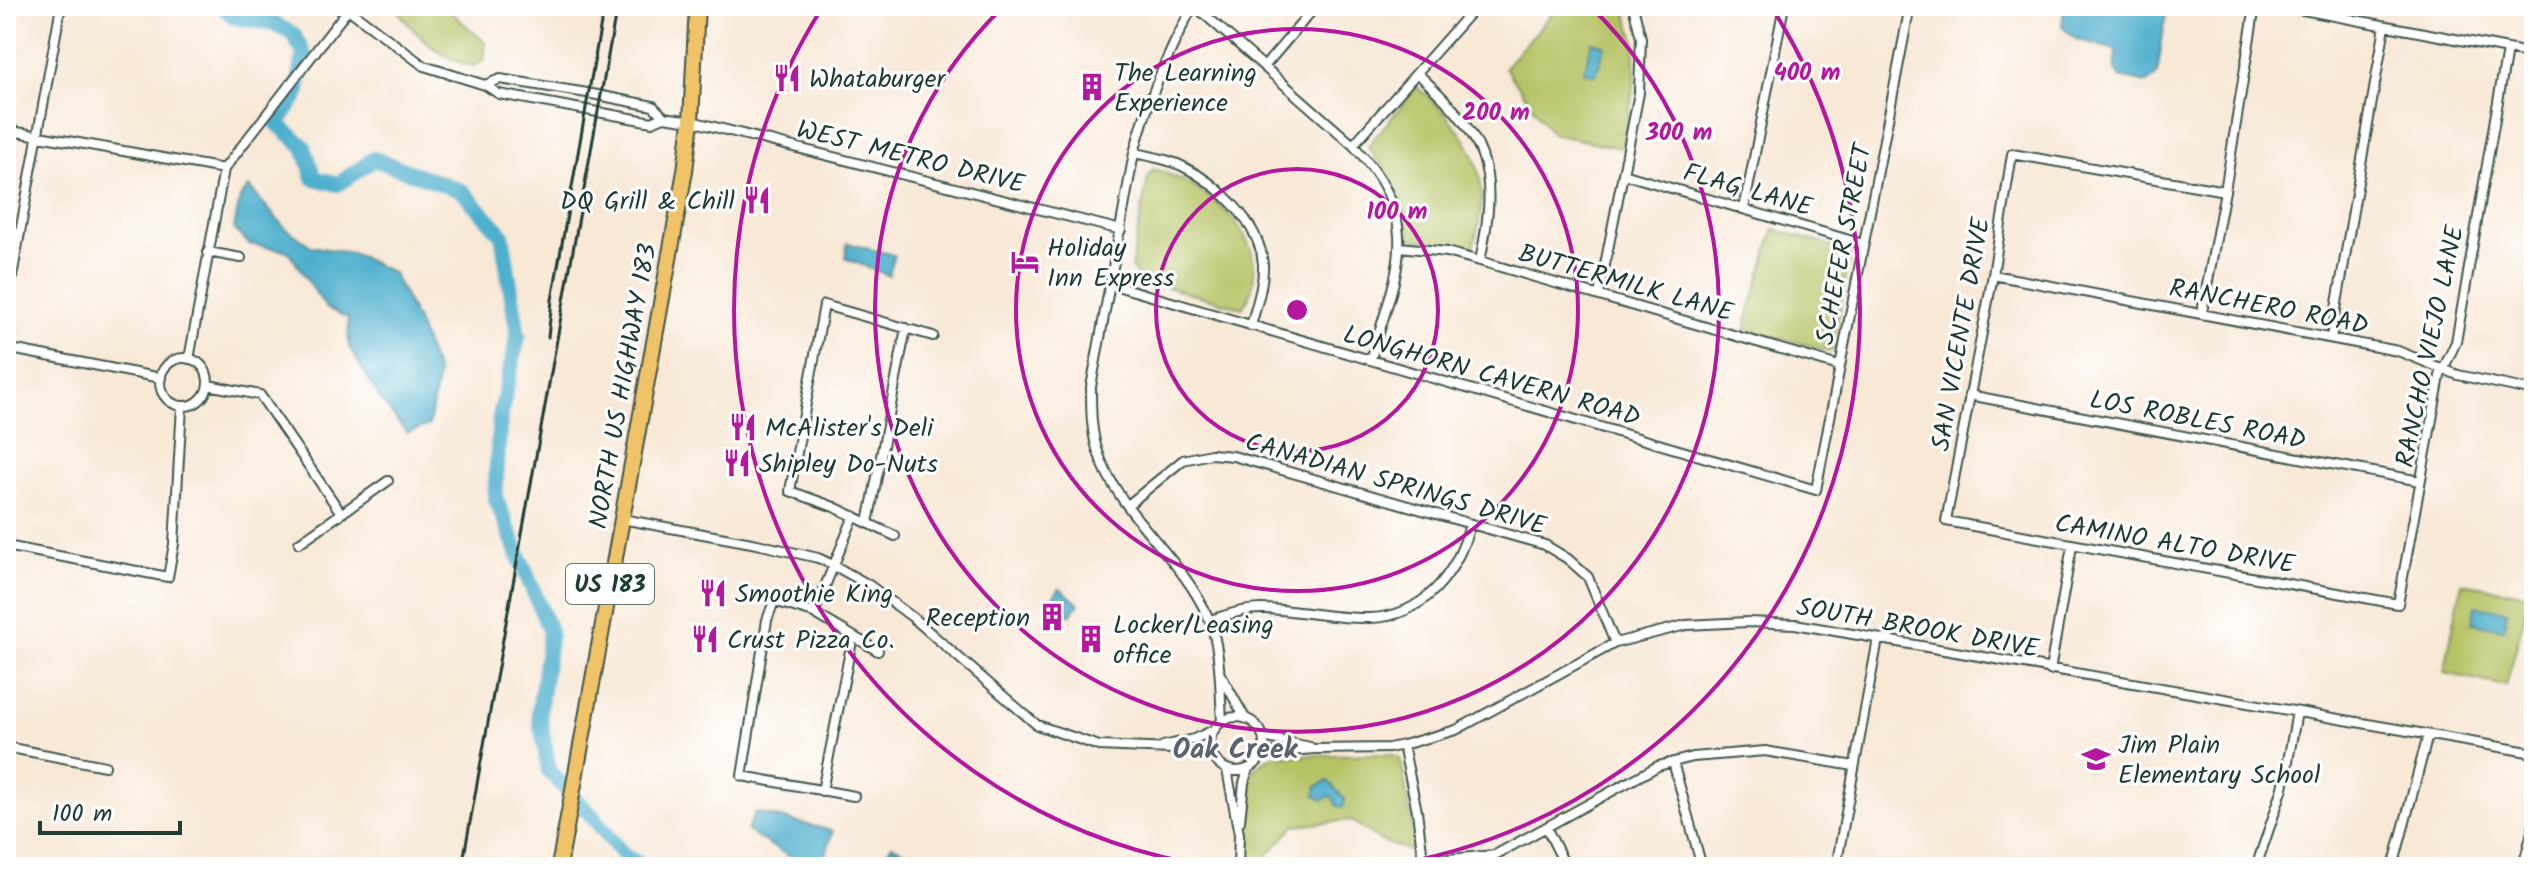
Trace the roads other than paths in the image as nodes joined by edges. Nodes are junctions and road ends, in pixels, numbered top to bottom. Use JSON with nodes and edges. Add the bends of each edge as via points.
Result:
{"nodes":[{"id":1,"x":61,"y":6,"type":"edge"},
{"id":2,"x":697,"y":6,"type":"edge"},
{"id":3,"x":1194,"y":6,"type":"edge"},
{"id":4,"x":1316,"y":6,"type":"edge"},
{"id":5,"x":1476,"y":6,"type":"edge"},
{"id":6,"x":1633,"y":6,"type":"edge"},
{"id":7,"x":1784,"y":6,"type":"edge"},
{"id":8,"x":1910,"y":6,"type":"edge"},
{"id":9,"x":2255,"y":6,"type":"edge"},
{"id":10,"x":2282,"y":6,"type":"edge"},
{"id":11,"x":347,"y":7,"type":"edge"},
{"id":12,"x":2385,"y":26,"type":"junction"},
{"id":13,"x":2507,"y":50,"type":"junction"},
{"id":14,"x":2534,"y":54,"type":"edge"},
{"id":15,"x":1264,"y":67,"type":"junction"},
{"id":16,"x":1417,"y":73,"type":"junction"},
{"id":17,"x":485,"y":85,"type":"junction"},
{"id":18,"x":664,"y":117,"type":"junction"},
{"id":19,"x":691,"y":121,"type":"junction"},
{"id":20,"x":6,"y":130,"type":"edge"},
{"id":21,"x":38,"y":136,"type":"junction"},
{"id":22,"x":1353,"y":145,"type":"junction"},
{"id":23,"x":1134,"y":153,"type":"junction"},
{"id":24,"x":224,"y":169,"type":"junction"},
{"id":25,"x":1623,"y":174,"type":"junction"},
{"id":26,"x":2225,"y":191,"type":"junction"},
{"id":27,"x":1744,"y":209,"type":"junction"},
{"id":28,"x":1121,"y":230,"type":"junction"},
{"id":29,"x":1863,"y":244,"type":"junction"},
{"id":30,"x":1400,"y":247,"type":"junction"},
{"id":31,"x":208,"y":252,"type":"junction"},
{"id":32,"x":241,"y":258,"type":"dead end"},
{"id":33,"x":1480,"y":261,"type":"junction"},
{"id":34,"x":1993,"y":275,"type":"junction"},
{"id":35,"x":1110,"y":284,"type":"junction"},
{"id":36,"x":1599,"y":295,"type":"junction"},
{"id":37,"x":6,"y":310,"type":"edge"},
{"id":38,"x":2202,"y":312,"type":"junction"},
{"id":39,"x":1251,"y":326,"type":"junction"},
{"id":40,"x":906,"y":328,"type":"junction"},
{"id":41,"x":933,"y":336,"type":"dead end"},
{"id":42,"x":2331,"y":338,"type":"junction"},
{"id":43,"x":6,"y":348,"type":"edge"},
{"id":44,"x":189,"y":359,"type":"junction"},
{"id":45,"x":1371,"y":359,"type":"junction"},
{"id":46,"x":1839,"y":366,"type":"junction"},
{"id":47,"x":2442,"y":368,"type":"junction"},
{"id":48,"x":161,"y":378,"type":"junction"},
{"id":49,"x":208,"y":385,"type":"junction"},
{"id":50,"x":2534,"y":391,"type":"edge"},
{"id":51,"x":1969,"y":395,"type":"junction"},
{"id":52,"x":182,"y":406,"type":"junction"},
{"id":53,"x":388,"y":481,"type":"dead end"},
{"id":54,"x":2420,"y":481,"type":"junction"},
{"id":55,"x":1816,"y":490,"type":"joint"},
{"id":56,"x":1128,"y":505,"type":"junction"},
{"id":57,"x":341,"y":513,"type":"junction"},
{"id":58,"x":854,"y":516,"type":"junction"},
{"id":59,"x":622,"y":519,"type":"junction"},
{"id":60,"x":1946,"y":521,"type":"joint"},
{"id":61,"x":868,"y":523,"type":"junction"},
{"id":62,"x":1470,"y":524,"type":"junction"},
{"id":63,"x":895,"y":536,"type":"dead end"},
{"id":64,"x":299,"y":543,"type":"dead end"},
{"id":65,"x":6,"y":546,"type":"edge"},
{"id":66,"x":2072,"y":546,"type":"junction"},
{"id":67,"x":833,"y":565,"type":"junction"},
{"id":68,"x":2398,"y":604,"type":"joint"},
{"id":69,"x":814,"y":613,"type":"junction"},
{"id":70,"x":1210,"y":620,"type":"junction"},
{"id":71,"x":853,"y":636,"type":"junction"},
{"id":72,"x":1878,"y":639,"type":"junction"},
{"id":73,"x":1615,"y":643,"type":"junction"},
{"id":74,"x":878,"y":651,"type":"dead end"},
{"id":75,"x":2050,"y":670,"type":"junction"},
{"id":76,"x":1219,"y":674,"type":"junction"},
{"id":77,"x":2297,"y":712,"type":"junction"},
{"id":78,"x":1245,"y":718,"type":"junction"},
{"id":79,"x":1222,"y":721,"type":"junction"},
{"id":80,"x":1214,"y":730,"type":"junction"},
{"id":81,"x":2428,"y":735,"type":"junction"},
{"id":82,"x":1263,"y":737,"type":"junction"},
{"id":83,"x":1403,"y":745,"type":"junction"},
{"id":84,"x":6,"y":747,"type":"edge"},
{"id":85,"x":1151,"y":749,"type":"junction"},
{"id":86,"x":1315,"y":749,"type":"junction"},
{"id":87,"x":1263,"y":753,"type":"junction"},
{"id":88,"x":2534,"y":753,"type":"edge"},
{"id":89,"x":1211,"y":754,"type":"junction"},
{"id":90,"x":1673,"y":762,"type":"junction"},
{"id":91,"x":105,"y":766,"type":"dead end"},
{"id":92,"x":1854,"y":766,"type":"junction"},
{"id":93,"x":1248,"y":769,"type":"junction"},
{"id":94,"x":1227,"y":770,"type":"junction"},
{"id":95,"x":822,"y":791,"type":"junction"},
{"id":96,"x":854,"y":796,"type":"dead end"},
{"id":97,"x":2534,"y":824,"type":"edge"},
{"id":98,"x":1546,"y":827,"type":"junction"},
{"id":99,"x":1239,"y":834,"type":"junction"},
{"id":100,"x":1424,"y":864,"type":"edge"},
{"id":101,"x":559,"y":867,"type":"edge"},
{"id":102,"x":1238,"y":867,"type":"edge"},
{"id":103,"x":1566,"y":867,"type":"edge"},
{"id":104,"x":1702,"y":867,"type":"edge"},
{"id":105,"x":1836,"y":867,"type":"edge"},
{"id":106,"x":2256,"y":867,"type":"edge"},
{"id":107,"x":2393,"y":867,"type":"edge"},
{"id":108,"x":2523,"y":867,"type":"edge"}],
"edges":[{"from":1,"to":21,"type":"street"},
{"from":2,"to":19,"type":"main road","name":"NORTH US HIGHWAY 183","number":"US 183"},
{"from":3,"to":15,"type":"street"},
{"from":3,"to":23,"type":"street","via":[[1166,56]]},
{"from":4,"to":15,"type":"street"},
{"from":5,"to":16,"type":"street"},
{"from":6,"to":25,"type":"street","via":[[1642,67]]},
{"from":7,"to":27,"type":"street"},
{"from":8,"to":29,"type":"street","name":"SCHEFER STREET"},
{"from":9,"to":26,"type":"street"},
{"from":10,"to":12,"type":"street"},
{"from":11,"to":17,"type":"street","via":[[424,66]]},
{"from":11,"to":24,"type":"street"},
{"from":12,"to":13,"type":"street"},
{"from":12,"to":42,"type":"street"},
{"from":13,"to":14,"type":"street"},
{"from":13,"to":47,"type":"street","name":"RANCHO VIEJO LANE","via":[[2456,342]]},
{"from":15,"to":22,"type":"street"},
{"from":16,"to":22,"type":"street"},
{"from":16,"to":33,"type":"street","via":[[1460,114],[1484,156],[1490,199]]},
{"from":17,"to":18,"type":"street","via":[[499,94],[639,120]]},
{"from":17,"to":18,"type":"street","via":[[500,79],[587,93],[653,106]]},
{"from":18,"to":19,"type":"street","name":"WEST METRO DRIVE"},
{"from":19,"to":28,"type":"street","name":"WEST METRO DRIVE"},
{"from":19,"to":59,"type":"main road","name":"NORTH US HIGHWAY 183","number":"US 183"},
{"from":20,"to":21,"type":"street"},
{"from":21,"to":24,"type":"street"},
{"from":21,"to":37,"type":"street"},
{"from":22,"to":30,"type":"street","via":[[1392,198]]},
{"from":23,"to":28,"type":"street"},
{"from":23,"to":39,"type":"street","via":[[1170,161],[1201,176],[1245,220],[1263,265]]},
{"from":24,"to":31,"type":"street"},
{"from":25,"to":27,"type":"street","name":"FLAG LANE"},
{"from":25,"to":36,"type":"street"},
{"from":26,"to":34,"type":"street","name":"SAN VICENTE DRIVE","via":[[2012,154]]},
{"from":26,"to":38,"type":"street"},
{"from":27,"to":29,"type":"street","name":"FLAG LANE"},
{"from":28,"to":35,"type":"street"},
{"from":29,"to":46,"type":"street","name":"SCHEFER STREET"},
{"from":30,"to":33,"type":"street","name":"BUTTERMILK LANE"},
{"from":30,"to":45,"type":"street"},
{"from":31,"to":32,"type":"street"},
{"from":31,"to":44,"type":"street"},
{"from":33,"to":36,"type":"street","name":"BUTTERMILK LANE"},
{"from":34,"to":38,"type":"street","name":"RANCHERO ROAD"},
{"from":34,"to":51,"type":"street","name":"SAN VICENTE DRIVE"},
{"from":35,"to":39,"type":"street","name":"LONGHORN CAVERN ROAD"},
{"from":35,"to":56,"type":"street","via":[[1091,387],[1091,420],[1097,450]]},
{"from":36,"to":46,"type":"street","name":"BUTTERMILK LANE"},
{"from":38,"to":42,"type":"street","name":"RANCHERO ROAD"},
{"from":39,"to":45,"type":"street","name":"LONGHORN CAVERN ROAD"},
{"from":40,"to":41,"type":"street"},
{"from":40,"to":58,"type":"street","via":[[824,305],[790,491]]},
{"from":40,"to":61,"type":"street"},
{"from":42,"to":47,"type":"street","name":"RANCHERO ROAD","via":[[2404,352]]},
{"from":43,"to":48,"type":"street"},
{"from":44,"to":48,"type":"street","via":[[171,362]]},
{"from":44,"to":49,"type":"street","via":[[205,370]]},
{"from":45,"to":55,"type":"street","name":"LONGHORN CAVERN ROAD"},
{"from":46,"to":55,"type":"street","name":"SCHEFER STREET"},
{"from":47,"to":50,"type":"street","name":"RANCHERO ROAD"},
{"from":47,"to":54,"type":"street","name":"RANCHO VIEJO LANE"},
{"from":48,"to":52,"type":"street","via":[[167,399]]},
{"from":49,"to":52,"type":"street","via":[[202,398]]},
{"from":49,"to":57,"type":"street","via":[[260,395]]},
{"from":51,"to":54,"type":"street","name":"LOS ROBLES ROAD"},
{"from":51,"to":60,"type":"street","name":"SAN VICENTE DRIVE"},
{"from":52,"to":65,"type":"street","via":[[168,577]]},
{"from":53,"to":57,"type":"street"},
{"from":54,"to":68,"type":"street","name":"RANCHO VIEJO LANE"},
{"from":56,"to":62,"type":"street","name":"CANADIAN SPRINGS DRIVE","via":[[1183,460],[1211,454]]},
{"from":56,"to":70,"type":"street","via":[[1191,585]]},
{"from":57,"to":64,"type":"street"},
{"from":58,"to":61,"type":"street"},
{"from":58,"to":67,"type":"street"},
{"from":59,"to":67,"type":"street","via":[[757,544]]},
{"from":59,"to":101,"type":"main road","name":"NORTH US HIGHWAY 183","number":"US 183"},
{"from":60,"to":66,"type":"street","name":"CAMINO ALTO DRIVE"},
{"from":61,"to":63,"type":"street"},
{"from":62,"to":70,"type":"street","via":[[1449,575],[1408,609],[1373,618],[1261,608]]},
{"from":62,"to":73,"type":"street","name":"CANADIAN SPRINGS DRIVE","via":[[1545,545],[1568,559],[1588,577]]},
{"from":66,"to":68,"type":"street","name":"CAMINO ALTO DRIVE"},
{"from":66,"to":75,"type":"street"},
{"from":67,"to":69,"type":"street"},
{"from":67,"to":85,"type":"street","via":[[912,617],[1037,725],[1099,746]]},
{"from":69,"to":71,"type":"street"},
{"from":69,"to":95,"type":"street","via":[[774,601],[742,776]]},
{"from":70,"to":76,"type":"street"},
{"from":71,"to":74,"type":"street"},
{"from":71,"to":95,"type":"street"},
{"from":72,"to":73,"type":"street","name":"SOUTH BROOK DRIVE","via":[[1795,624],[1748,622],[1686,625]]},
{"from":72,"to":75,"type":"street","name":"SOUTH BROOK DRIVE"},
{"from":72,"to":92,"type":"street"},
{"from":73,"to":83,"type":"street","name":"SOUTH BROOK DRIVE","via":[[1456,730]]},
{"from":75,"to":77,"type":"street","name":"SOUTH BROOK DRIVE"},
{"from":76,"to":78,"type":"street"},
{"from":76,"to":79,"type":"street"},
{"from":77,"to":81,"type":"street","name":"SOUTH BROOK DRIVE"},
{"from":77,"to":106,"type":"street","via":[[2283,788]]},
{"from":78,"to":79,"type":"street"},
{"from":78,"to":82,"type":"street"},
{"from":79,"to":80,"type":"street"},
{"from":80,"to":85,"type":"street"},
{"from":80,"to":89,"type":"street"},
{"from":81,"to":88,"type":"street","name":"SOUTH BROOK DRIVE"},
{"from":81,"to":107,"type":"street"},
{"from":82,"to":86,"type":"street","name":"SOUTH BROOK DRIVE"},
{"from":82,"to":87,"type":"street"},
{"from":83,"to":86,"type":"street","name":"SOUTH BROOK DRIVE"},
{"from":83,"to":100,"type":"street"},
{"from":84,"to":91,"type":"street"},
{"from":85,"to":89,"type":"street"},
{"from":86,"to":87,"type":"street","name":"SOUTH BROOK DRIVE"},
{"from":87,"to":93,"type":"street"},
{"from":89,"to":94,"type":"street"},
{"from":90,"to":92,"type":"street","via":[[1765,751]]},
{"from":90,"to":98,"type":"street"},
{"from":90,"to":104,"type":"street"},
{"from":92,"to":105,"type":"street"},
{"from":93,"to":94,"type":"street"},
{"from":93,"to":99,"type":"street"},
{"from":94,"to":99,"type":"street"},
{"from":95,"to":96,"type":"street"},
{"from":97,"to":108,"type":"street"},
{"from":98,"to":100,"type":"street","via":[[1495,855]]},
{"from":98,"to":103,"type":"street"},
{"from":99,"to":102,"type":"street"}]}
